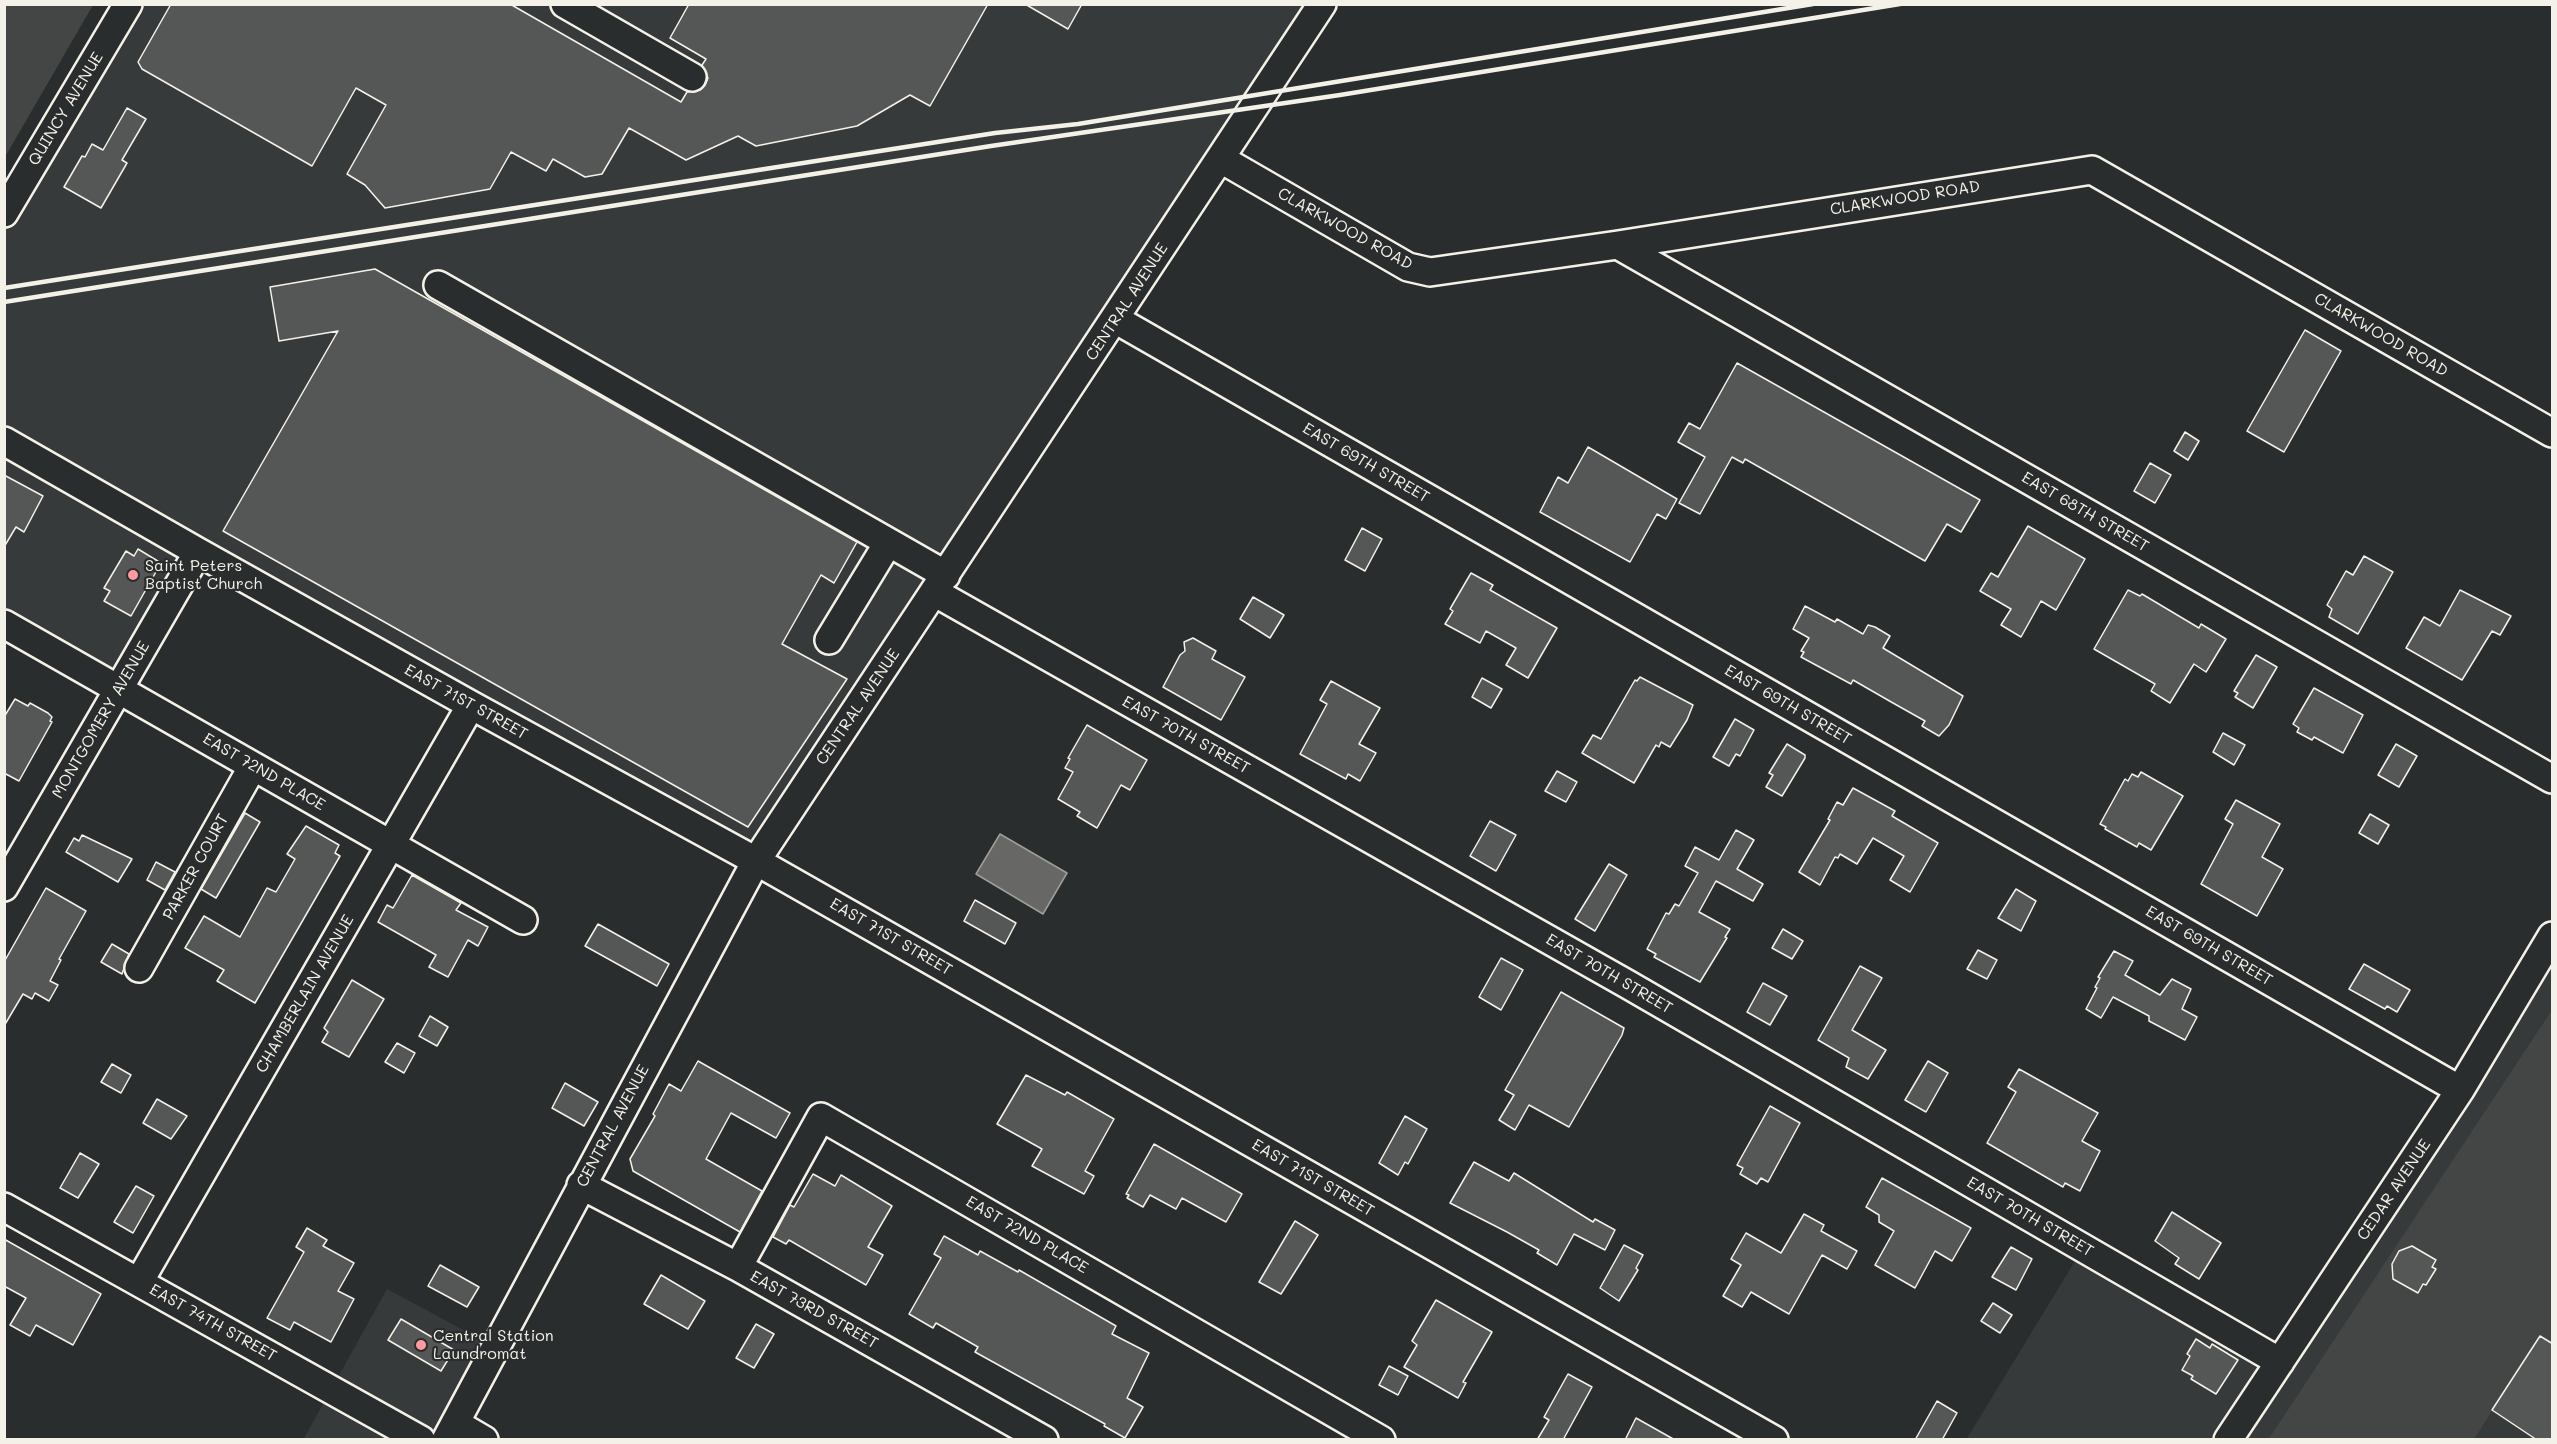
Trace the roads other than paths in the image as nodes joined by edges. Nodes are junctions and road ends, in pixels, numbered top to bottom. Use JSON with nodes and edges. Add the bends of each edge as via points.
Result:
{"nodes":[{"id":1,"x":128,"y":4,"type":"edge"},
{"id":2,"x":565,"y":4,"type":"edge"},
{"id":3,"x":1322,"y":4,"type":"edge"},
{"id":4,"x":692,"y":77,"type":"dead end"},
{"id":5,"x":1221,"y":159,"type":"junction"},
{"id":6,"x":4,"y":213,"type":"edge"},
{"id":7,"x":1618,"y":245,"type":"junction"},
{"id":8,"x":438,"y":285,"type":"dead end"},
{"id":9,"x":1115,"y":319,"type":"junction"},
{"id":10,"x":2553,"y":433,"type":"edge"},
{"id":11,"x":4,"y":441,"type":"edge"},
{"id":12,"x":888,"y":543,"type":"junction"},
{"id":13,"x":198,"y":552,"type":"junction"},
{"id":14,"x":940,"y":584,"type":"junction"},
{"id":15,"x":4,"y":624,"type":"edge"},
{"id":16,"x":829,"y":639,"type":"dead end"},
{"id":17,"x":119,"y":689,"type":"junction"},
{"id":18,"x":471,"y":705,"type":"junction"},
{"id":19,"x":253,"y":766,"type":"junction"},
{"id":20,"x":2553,"y":779,"type":"edge"},
{"id":21,"x":391,"y":844,"type":"junction"},
{"id":22,"x":756,"y":861,"type":"junction"},
{"id":23,"x":4,"y":887,"type":"edge"},
{"id":24,"x":523,"y":920,"type":"dead end"},
{"id":25,"x":2553,"y":936,"type":"edge"},
{"id":26,"x":139,"y":968,"type":"dead end"},
{"id":27,"x":2460,"y":1090,"type":"junction"},
{"id":28,"x":581,"y":1185,"type":"junction"},
{"id":29,"x":4,"y":1207,"type":"edge"},
{"id":30,"x":738,"y":1267,"type":"junction"},
{"id":31,"x":139,"y":1282,"type":"junction"},
{"id":32,"x":2280,"y":1362,"type":"junction"},
{"id":33,"x":450,"y":1431,"type":"edge"},
{"id":34,"x":421,"y":1440,"type":"edge"},
{"id":35,"x":484,"y":1440,"type":"edge"},
{"id":36,"x":1044,"y":1440,"type":"edge"},
{"id":37,"x":1381,"y":1440,"type":"edge"},
{"id":38,"x":1774,"y":1440,"type":"edge"},
{"id":39,"x":2228,"y":1440,"type":"edge"}],
"edges":[{"from":1,"to":6,"type":"street","name":"QUINCY AVENUE"},
{"from":2,"to":4,"type":"street"},
{"from":3,"to":5,"type":"street","name":"CENTRAL AVENUE"},
{"from":5,"to":7,"type":"street","name":"CLARKWOOD ROAD","via":[[1408,267],[1430,272]]},
{"from":5,"to":9,"type":"street","name":"CENTRAL AVENUE"},
{"from":7,"to":10,"type":"street","name":"CLARKWOOD ROAD","via":[[2092,170]]},
{"from":7,"to":20,"type":"street","name":"EAST 68TH STREET"},
{"from":8,"to":12,"type":"street","name":"EAST 70TH STREET"},
{"from":9,"to":14,"type":"street","name":"CENTRAL AVENUE"},
{"from":9,"to":27,"type":"street","name":"EAST 69TH STREET"},
{"from":11,"to":13,"type":"street","name":"EAST 71ST STREET"},
{"from":12,"to":14,"type":"street","name":"EAST 70TH STREET"},
{"from":12,"to":16,"type":"street"},
{"from":13,"to":17,"type":"street","name":"MONTGOMERY AVENUE"},
{"from":13,"to":18,"type":"street","name":"EAST 71ST STREET"},
{"from":14,"to":22,"type":"street","name":"CENTRAL AVENUE"},
{"from":14,"to":32,"type":"street","name":"EAST 70TH STREET"},
{"from":15,"to":17,"type":"street","name":"EAST 72ND PLACE"},
{"from":17,"to":19,"type":"street","name":"EAST 72ND PLACE"},
{"from":17,"to":23,"type":"street","name":"MONTGOMERY AVENUE"},
{"from":18,"to":21,"type":"street","name":"CHAMBERLAIN AVENUE"},
{"from":18,"to":22,"type":"street","name":"EAST 71ST STREET"},
{"from":19,"to":21,"type":"street","name":"EAST 72ND PLACE"},
{"from":19,"to":26,"type":"street","name":"PARKER COURT"},
{"from":21,"to":24,"type":"street","name":"EAST 72ND PLACE"},
{"from":21,"to":31,"type":"street","name":"CHAMBERLAIN AVENUE"},
{"from":22,"to":28,"type":"street","name":"CENTRAL AVENUE"},
{"from":22,"to":38,"type":"street","name":"EAST 71ST STREET"},
{"from":25,"to":27,"type":"street","name":"CEDAR AVENUE"},
{"from":27,"to":32,"type":"street","name":"CEDAR AVENUE"},
{"from":28,"to":30,"type":"street","name":"EAST 73RD STREET"},
{"from":28,"to":33,"type":"street","name":"CENTRAL AVENUE"},
{"from":29,"to":31,"type":"street","name":"EAST 74TH STREET"},
{"from":30,"to":36,"type":"street","name":"EAST 73RD STREET"},
{"from":30,"to":37,"type":"street","name":"EAST 72ND PLACE","via":[[821,1117]]},
{"from":31,"to":34,"type":"street","name":"EAST 74TH STREET"},
{"from":32,"to":39,"type":"street","name":"CEDAR AVENUE"},
{"from":33,"to":35,"type":"street"}]}
